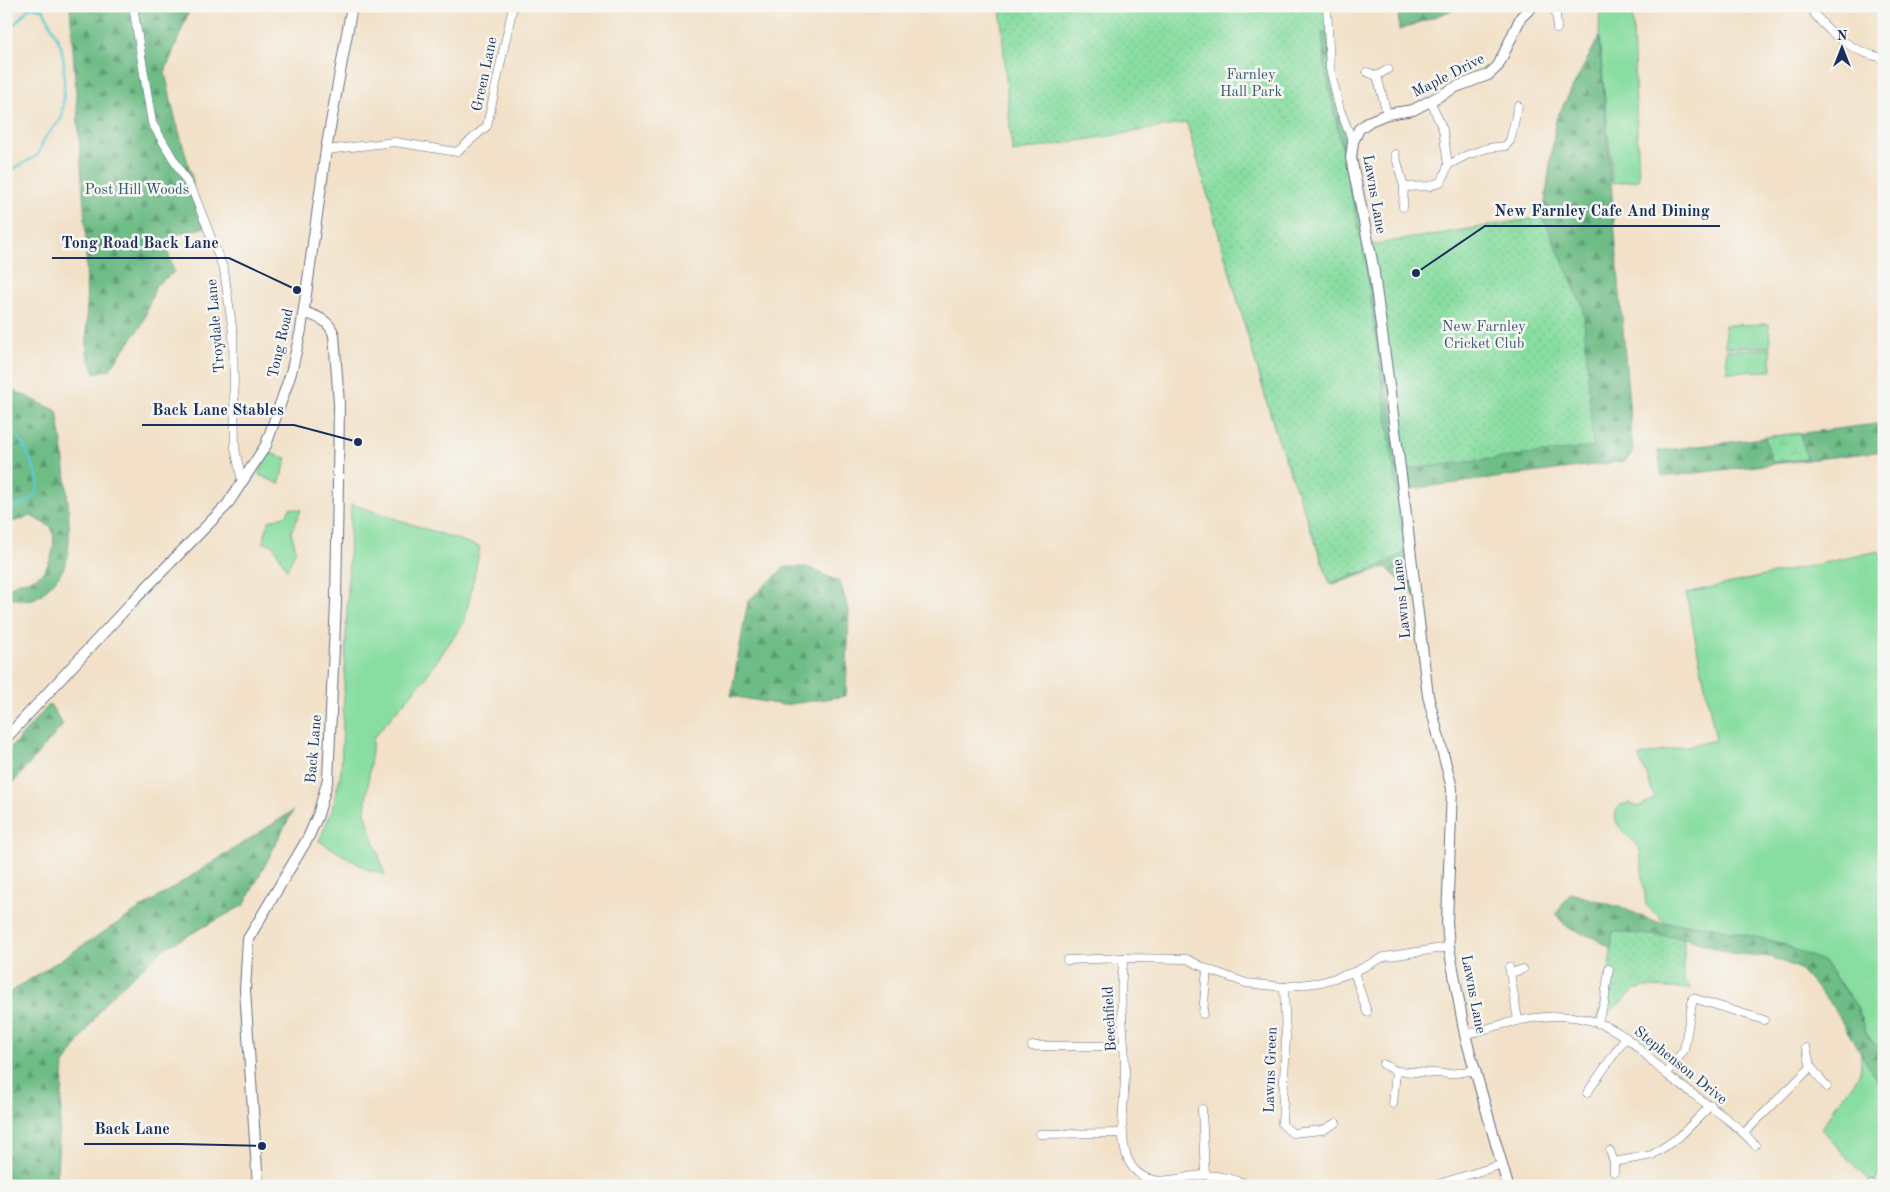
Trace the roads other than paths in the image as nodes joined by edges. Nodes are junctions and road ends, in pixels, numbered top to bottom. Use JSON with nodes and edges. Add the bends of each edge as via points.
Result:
{"nodes":[{"id":1,"x":132,"y":6,"type":"edge"},
{"id":2,"x":352,"y":6,"type":"edge"},
{"id":3,"x":513,"y":6,"type":"edge"},
{"id":4,"x":1327,"y":6,"type":"edge"},
{"id":5,"x":1533,"y":6,"type":"edge"},
{"id":6,"x":1550,"y":6,"type":"edge"},
{"id":7,"x":1810,"y":6,"type":"edge"},
{"id":8,"x":1557,"y":29,"type":"dead end"},
{"id":9,"x":1884,"y":58,"type":"edge"},
{"id":10,"x":1388,"y":69,"type":"dead end"},
{"id":11,"x":1367,"y":72,"type":"dead end"},
{"id":12,"x":1377,"y":76,"type":"junction"},
{"id":13,"x":1431,"y":102,"type":"junction"},
{"id":14,"x":1518,"y":106,"type":"dead end"},
{"id":15,"x":1387,"y":114,"type":"junction"},
{"id":16,"x":1353,"y":142,"type":"junction"},
{"id":17,"x":326,"y":150,"type":"junction"},
{"id":18,"x":1395,"y":154,"type":"dead end"},
{"id":19,"x":1448,"y":165,"type":"junction"},
{"id":20,"x":1404,"y":188,"type":"junction"},
{"id":21,"x":1403,"y":206,"type":"dead end"},
{"id":22,"x":304,"y":312,"type":"junction"},
{"id":23,"x":242,"y":482,"type":"junction"},
{"id":24,"x":6,"y":738,"type":"edge"},
{"id":25,"x":1449,"y":947,"type":"junction"},
{"id":26,"x":1124,"y":958,"type":"junction"},
{"id":27,"x":1067,"y":960,"type":"dead end"},
{"id":28,"x":1207,"y":969,"type":"junction"},
{"id":29,"x":1523,"y":969,"type":"dead end"},
{"id":30,"x":1609,"y":969,"type":"dead end"},
{"id":31,"x":1354,"y":972,"type":"junction"},
{"id":32,"x":1284,"y":987,"type":"junction"},
{"id":33,"x":1367,"y":1012,"type":"dead end"},
{"id":34,"x":1202,"y":1014,"type":"dead end"},
{"id":35,"x":1518,"y":1020,"type":"junction"},
{"id":36,"x":1764,"y":1020,"type":"dead end"},
{"id":37,"x":1597,"y":1023,"type":"junction"},
{"id":38,"x":1465,"y":1035,"type":"junction"},
{"id":39,"x":1626,"y":1037,"type":"junction"},
{"id":40,"x":1032,"y":1046,"type":"dead end"},
{"id":41,"x":1124,"y":1046,"type":"junction"},
{"id":42,"x":1806,"y":1048,"type":"dead end"},
{"id":43,"x":1383,"y":1064,"type":"dead end"},
{"id":44,"x":1811,"y":1067,"type":"junction"},
{"id":45,"x":1476,"y":1070,"type":"junction"},
{"id":46,"x":1396,"y":1071,"type":"junction"},
{"id":47,"x":1666,"y":1074,"type":"junction"},
{"id":48,"x":1827,"y":1087,"type":"dead end"},
{"id":49,"x":1587,"y":1093,"type":"dead end"},
{"id":50,"x":1393,"y":1104,"type":"dead end"},
{"id":51,"x":1710,"y":1105,"type":"junction"},
{"id":52,"x":1202,"y":1109,"type":"dead end"},
{"id":53,"x":1336,"y":1123,"type":"dead end"},
{"id":54,"x":1123,"y":1133,"type":"junction"},
{"id":55,"x":1744,"y":1133,"type":"junction"},
{"id":56,"x":1040,"y":1134,"type":"dead end"},
{"id":57,"x":1755,"y":1145,"type":"dead end"},
{"id":58,"x":1610,"y":1151,"type":"dead end"},
{"id":59,"x":1614,"y":1162,"type":"junction"},
{"id":60,"x":1500,"y":1165,"type":"junction"},
{"id":61,"x":1614,"y":1172,"type":"dead end"},
{"id":62,"x":1205,"y":1175,"type":"junction"},
{"id":63,"x":1459,"y":1182,"type":"edge"},
{"id":64,"x":1163,"y":1183,"type":"edge"},
{"id":65,"x":258,"y":1186,"type":"edge"},
{"id":66,"x":1252,"y":1186,"type":"edge"},
{"id":67,"x":1432,"y":1186,"type":"edge"},
{"id":68,"x":1508,"y":1186,"type":"edge"}],
"edges":[{"from":1,"to":23,"type":"street","name":"Troydale Lane","via":[[152,123],[194,194],[224,270],[233,333],[235,448]]},
{"from":2,"to":17,"type":"street","name":"Tong Road"},
{"from":3,"to":17,"type":"street","name":"Green Lane","via":[[487,126],[457,152],[395,142]]},
{"from":4,"to":16,"type":"street","name":"Lawns Lane","via":[[1330,69],[1340,110]]},
{"from":5,"to":13,"type":"street","name":"Maple Drive","via":[[1514,28],[1498,66],[1488,75],[1456,87]]},
{"from":6,"to":8,"type":"street","via":[[1556,11]]},
{"from":7,"to":9,"type":"street","via":[[1834,35],[1852,48]]},
{"from":10,"to":12,"type":"street"},
{"from":11,"to":12,"type":"street"},
{"from":12,"to":15,"type":"street"},
{"from":13,"to":15,"type":"street","name":"Maple Drive","via":[[1413,110]]},
{"from":13,"to":19,"type":"street","via":[[1443,130]]},
{"from":14,"to":19,"type":"street","via":[[1510,141],[1505,146],[1467,155]]},
{"from":15,"to":16,"type":"street","name":"Maple Drive","via":[[1370,120],[1359,129]]},
{"from":16,"to":25,"type":"street","name":"Lawns Lane","via":[[1351,158],[1373,266],[1425,680],[1452,788]]},
{"from":17,"to":22,"type":"street","name":"Tong Road"},
{"from":18,"to":20,"type":"street"},
{"from":19,"to":20,"type":"street","via":[[1442,181],[1430,186]]},
{"from":20,"to":21,"type":"street"},
{"from":22,"to":23,"type":"street","name":"Tong Road","via":[[291,373],[266,445]]},
{"from":22,"to":65,"type":"street","name":"Back Lane","via":[[324,320],[331,327],[339,404],[331,740],[328,779],[318,815],[294,864],[248,939],[245,990]]},
{"from":23,"to":24,"type":"street","name":"Tong Road","via":[[227,505]]},
{"from":25,"to":31,"type":"street","via":[[1384,958]]},
{"from":25,"to":38,"type":"street","name":"Lawns Lane"},
{"from":26,"to":27,"type":"street"},
{"from":26,"to":28,"type":"street","via":[[1187,958]]},
{"from":26,"to":41,"type":"street","name":"Beechfield","via":[[1120,983]]},
{"from":28,"to":32,"type":"street","via":[[1246,983]]},
{"from":28,"to":34,"type":"street"},
{"from":29,"to":35,"type":"street","via":[[1510,970]]},
{"from":30,"to":37,"type":"street","via":[[1604,1004]]},
{"from":31,"to":32,"type":"street","via":[[1322,982]]},
{"from":31,"to":33,"type":"street"},
{"from":32,"to":53,"type":"street","name":"Lawns Green","via":[[1286,1037],[1282,1124],[1292,1133],[1324,1130]]},
{"from":35,"to":37,"type":"street","name":"Stephenson Drive","via":[[1557,1015]]},
{"from":35,"to":38,"type":"street","name":"Stephenson Drive"},
{"from":36,"to":47,"type":"street","via":[[1693,998],[1684,1050]]},
{"from":37,"to":39,"type":"street","name":"Stephenson Drive"},
{"from":38,"to":45,"type":"street","name":"Lawns Lane"},
{"from":39,"to":47,"type":"street","name":"Stephenson Drive"},
{"from":39,"to":49,"type":"street"},
{"from":40,"to":41,"type":"street"},
{"from":41,"to":54,"type":"street","name":"Beechfield"},
{"from":42,"to":44,"type":"street"},
{"from":43,"to":46,"type":"street"},
{"from":44,"to":48,"type":"street"},
{"from":44,"to":55,"type":"street"},
{"from":45,"to":46,"type":"street","via":[[1450,1074]]},
{"from":45,"to":60,"type":"street","name":"Lawns Lane"},
{"from":46,"to":50,"type":"street"},
{"from":47,"to":51,"type":"street","name":"Stephenson Drive"},
{"from":51,"to":55,"type":"street","name":"Stephenson Drive"},
{"from":51,"to":59,"type":"street","via":[[1679,1137],[1652,1155]]},
{"from":52,"to":62,"type":"street"},
{"from":54,"to":56,"type":"street"},
{"from":54,"to":64,"type":"street","name":"Beechfield","via":[[1132,1169]]},
{"from":55,"to":57,"type":"street","name":"Stephenson Drive"},
{"from":58,"to":59,"type":"street"},
{"from":59,"to":61,"type":"street"},
{"from":60,"to":63,"type":"street"},
{"from":60,"to":68,"type":"street","name":"Lawns Lane"},
{"from":62,"to":64,"type":"street","name":"Beechfield"},
{"from":62,"to":66,"type":"street","name":"Beechfield"},
{"from":63,"to":67,"type":"street"}]}
